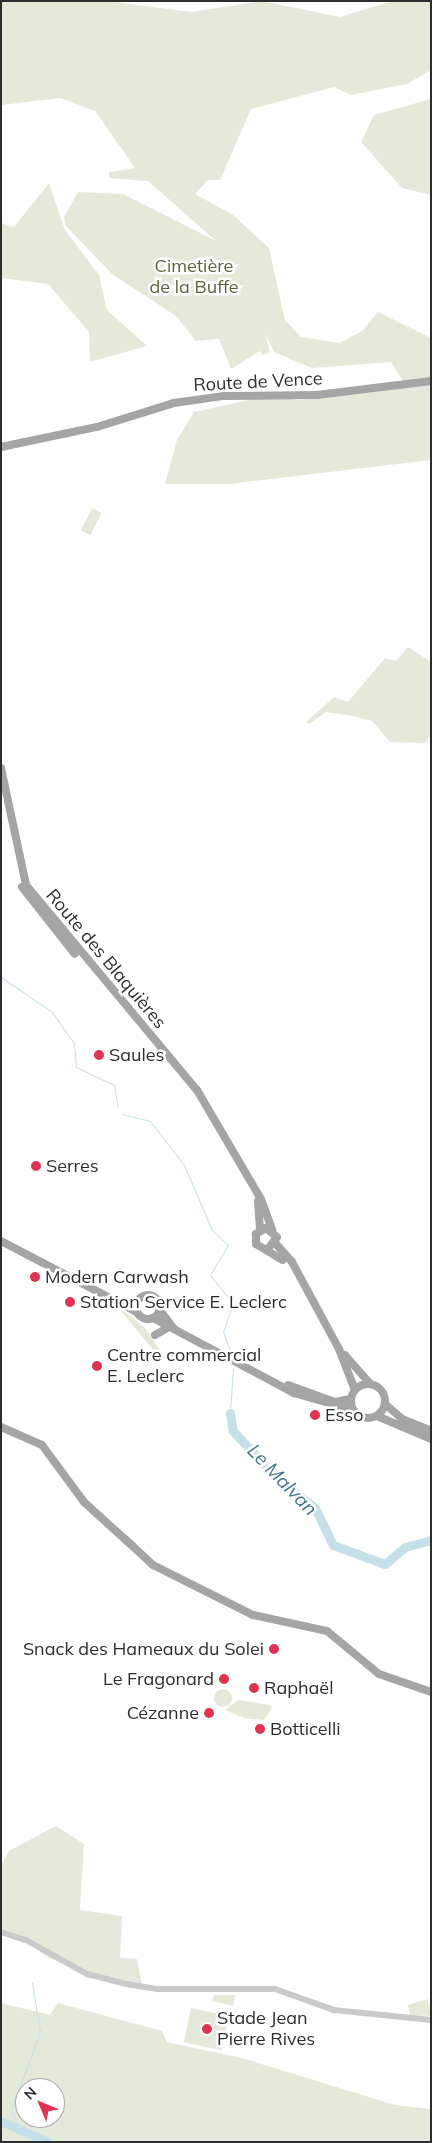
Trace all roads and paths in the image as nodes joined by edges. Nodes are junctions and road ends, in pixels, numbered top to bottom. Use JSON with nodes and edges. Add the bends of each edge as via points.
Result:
{"nodes":[{"id":1,"x":431,"y":381,"type":"edge"},
{"id":2,"x":1,"y":447,"type":"edge"},
{"id":3,"x":1,"y":768,"type":"edge"},
{"id":4,"x":1,"y":781,"type":"edge"},
{"id":5,"x":233,"y":1150,"type":"junction"},
{"id":6,"x":253,"y":1187,"type":"junction"},
{"id":7,"x":260,"y":1229,"type":"junction"},
{"id":8,"x":272,"y":1230,"type":"junction"},
{"id":9,"x":1,"y":1241,"type":"edge"},
{"id":10,"x":276,"y":1244,"type":"junction"},
{"id":11,"x":267,"y":1250,"type":"junction"},
{"id":12,"x":296,"y":1270,"type":"junction"},
{"id":13,"x":138,"y":1300,"type":"junction"},
{"id":14,"x":120,"y":1301,"type":"junction"},
{"id":15,"x":160,"y":1308,"type":"junction"},
{"id":16,"x":137,"y":1312,"type":"junction"},
{"id":17,"x":153,"y":1318,"type":"junction"},
{"id":18,"x":172,"y":1329,"type":"junction"},
{"id":19,"x":155,"y":1335,"type":"dead end"},
{"id":20,"x":339,"y":1349,"type":"junction"},
{"id":21,"x":274,"y":1382,"type":"junction"},
{"id":22,"x":370,"y":1384,"type":"junction"},
{"id":23,"x":355,"y":1390,"type":"junction"},
{"id":24,"x":351,"y":1399,"type":"junction"},
{"id":25,"x":385,"y":1404,"type":"junction"},
{"id":26,"x":354,"y":1410,"type":"junction"},
{"id":27,"x":377,"y":1416,"type":"junction"},
{"id":28,"x":1,"y":1428,"type":"edge"},
{"id":29,"x":431,"y":1431,"type":"edge"},
{"id":30,"x":431,"y":1439,"type":"edge"},
{"id":31,"x":431,"y":1692,"type":"edge"},
{"id":32,"x":1,"y":1932,"type":"edge"},
{"id":33,"x":431,"y":2020,"type":"edge"}],
"edges":[{"from":1,"to":2,"type":"main road","name":"Route de Vence","via":[[317,395],[223,396],[152,408],[97,427]]},
{"from":3,"to":5,"type":"main road","name":"Route des Blaquières","via":[[20,869],[33,896],[194,1086]]},
{"from":4,"to":5,"type":"main road","name":"Route des Blaquières","via":[[14,864],[29,900],[170,1064]]},
{"from":5,"to":6,"type":"main road","name":"Route des Blaquières"},
{"from":6,"to":7,"type":"main road","via":[[262,1215]]},
{"from":6,"to":8,"type":"main road"},
{"from":7,"to":8,"type":"main road"},
{"from":7,"to":11,"type":"main road","via":[[255,1241]]},
{"from":8,"to":10,"type":"main road"},
{"from":9,"to":14,"type":"main road"},
{"from":10,"to":11,"type":"main road"},
{"from":10,"to":12,"type":"main road"},
{"from":11,"to":12,"type":"main road"},
{"from":12,"to":20,"type":"main road"},
{"from":13,"to":14,"type":"main road"},
{"from":13,"to":15,"type":"main road","via":[[152,1296]]},
{"from":13,"to":16,"type":"main road"},
{"from":14,"to":16,"type":"main road"},
{"from":15,"to":17,"type":"main road"},
{"from":15,"to":18,"type":"main road"},
{"from":16,"to":17,"type":"main road"},
{"from":17,"to":18,"type":"main road"},
{"from":18,"to":19,"type":"main road"},
{"from":18,"to":21,"type":"main road"},
{"from":20,"to":22,"type":"main road"},
{"from":20,"to":23,"type":"main road"},
{"from":21,"to":24,"type":"main road","via":[[335,1402]]},
{"from":21,"to":26,"type":"main road","via":[[312,1400]]},
{"from":22,"to":23,"type":"main road"},
{"from":22,"to":25,"type":"main road","via":[[381,1389]]},
{"from":23,"to":24,"type":"main road"},
{"from":24,"to":26,"type":"main road"},
{"from":25,"to":27,"type":"main road"},
{"from":25,"to":29,"type":"main road","via":[[402,1419]]},
{"from":26,"to":27,"type":"main road","via":[[367,1418]]},
{"from":27,"to":30,"type":"main road"},
{"from":28,"to":31,"type":"main road","via":[[34,1440],[54,1458],[82,1500],[125,1539],[187,1580],[261,1618],[321,1630],[344,1640],[379,1674]]},
{"from":32,"to":33,"type":"street","via":[[26,1940],[87,1974],[126,1984],[159,1989],[275,1990],[334,2010]]}]}
